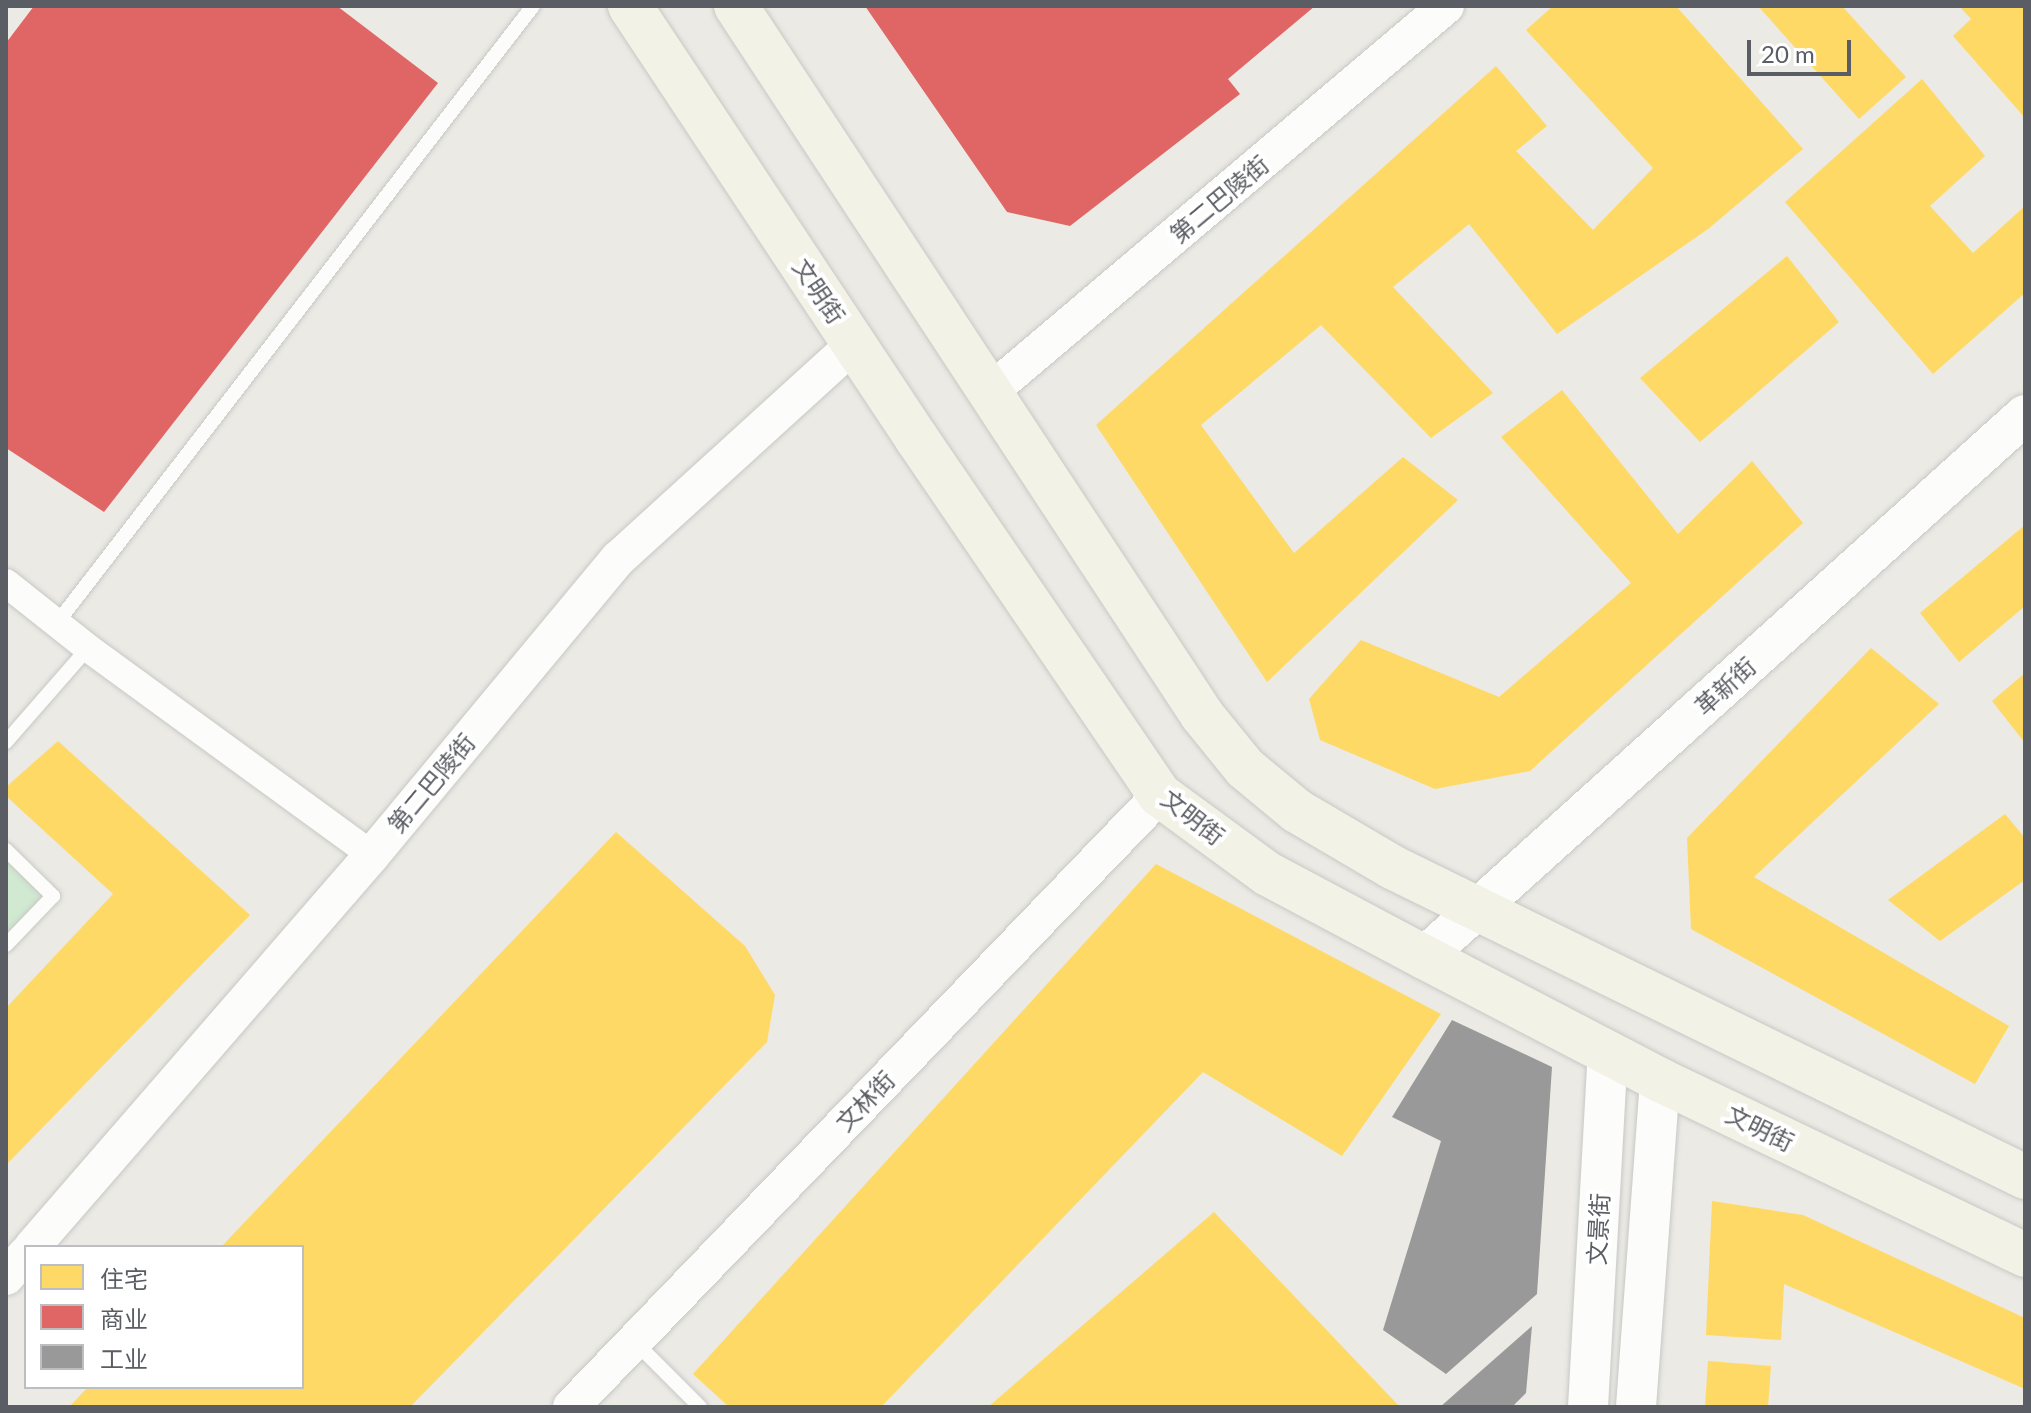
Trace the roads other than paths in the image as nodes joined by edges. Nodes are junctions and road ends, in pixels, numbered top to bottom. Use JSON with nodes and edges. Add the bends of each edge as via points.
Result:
{"nodes":[{"id":1,"x":533,"y":6,"type":"edge"},
{"id":2,"x":630,"y":6,"type":"edge"},
{"id":3,"x":736,"y":6,"type":"edge"},
{"id":4,"x":1446,"y":6,"type":"edge"},
{"id":5,"x":854,"y":344,"type":"junction"},
{"id":6,"x":991,"y":391,"type":"junction"},
{"id":7,"x":2025,"y":415,"type":"edge"},
{"id":8,"x":6,"y":583,"type":"edge"},
{"id":9,"x":57,"y":623,"type":"junction"},
{"id":10,"x":88,"y":648,"type":"junction"},
{"id":11,"x":6,"y":742,"type":"edge"},
{"id":12,"x":1160,"y":795,"type":"junction"},
{"id":13,"x":6,"y":850,"type":"edge"},
{"id":14,"x":372,"y":855,"type":"junction"},
{"id":15,"x":1478,"y":909,"type":"junction"},
{"id":16,"x":6,"y":945,"type":"edge"},
{"id":17,"x":1424,"y":957,"type":"junction"},
{"id":18,"x":1608,"y":1052,"type":"junction"},
{"id":19,"x":1660,"y":1080,"type":"junction"},
{"id":20,"x":2025,"y":1177,"type":"edge"},
{"id":21,"x":34,"y":1245,"type":"edge"},
{"id":22,"x":2025,"y":1255,"type":"edge"},
{"id":23,"x":24,"y":1256,"type":"edge"},
{"id":24,"x":6,"y":1277,"type":"edge"},
{"id":25,"x":635,"y":1341,"type":"junction"},
{"id":26,"x":571,"y":1407,"type":"edge"},
{"id":27,"x":700,"y":1407,"type":"edge"},
{"id":28,"x":1588,"y":1407,"type":"edge"},
{"id":29,"x":1636,"y":1407,"type":"edge"}],
"edges":[{"from":1,"to":9,"type":"lane"},
{"from":2,"to":5,"type":"main road","name":"文明街"},
{"from":3,"to":6,"type":"main road"},
{"from":4,"to":6,"type":"street","name":"第二巴陵街"},
{"from":5,"to":12,"type":"main road","name":"文明街"},
{"from":5,"to":14,"type":"street","name":"第二巴陵街","via":[[618,559]]},
{"from":6,"to":15,"type":"main road","via":[[1202,715],[1245,768],[1297,811],[1392,867]]},
{"from":7,"to":15,"type":"main road","name":"革新街"},
{"from":8,"to":9,"type":"street"},
{"from":9,"to":10,"type":"street"},
{"from":10,"to":11,"type":"lane"},
{"from":10,"to":14,"type":"street"},
{"from":12,"to":17,"type":"main road","name":"文明街","via":[[1268,874]]},
{"from":12,"to":25,"type":"street","name":"文林街"},
{"from":13,"to":16,"type":"lane","via":[[53,896]]},
{"from":14,"to":21,"type":"street","name":"第二巴陵街"},
{"from":15,"to":17,"type":"main road","name":"革新街"},
{"from":15,"to":20,"type":"main road"},
{"from":17,"to":18,"type":"main road","name":"文明街"},
{"from":18,"to":19,"type":"main road","name":"文明街"},
{"from":18,"to":28,"type":"main road","name":"文景街"},
{"from":19,"to":22,"type":"main road","name":"文明街"},
{"from":19,"to":29,"type":"main road","name":"文景街"},
{"from":23,"to":24,"type":"street"},
{"from":25,"to":26,"type":"street","name":"文林街"},
{"from":25,"to":27,"type":"lane"}]}
